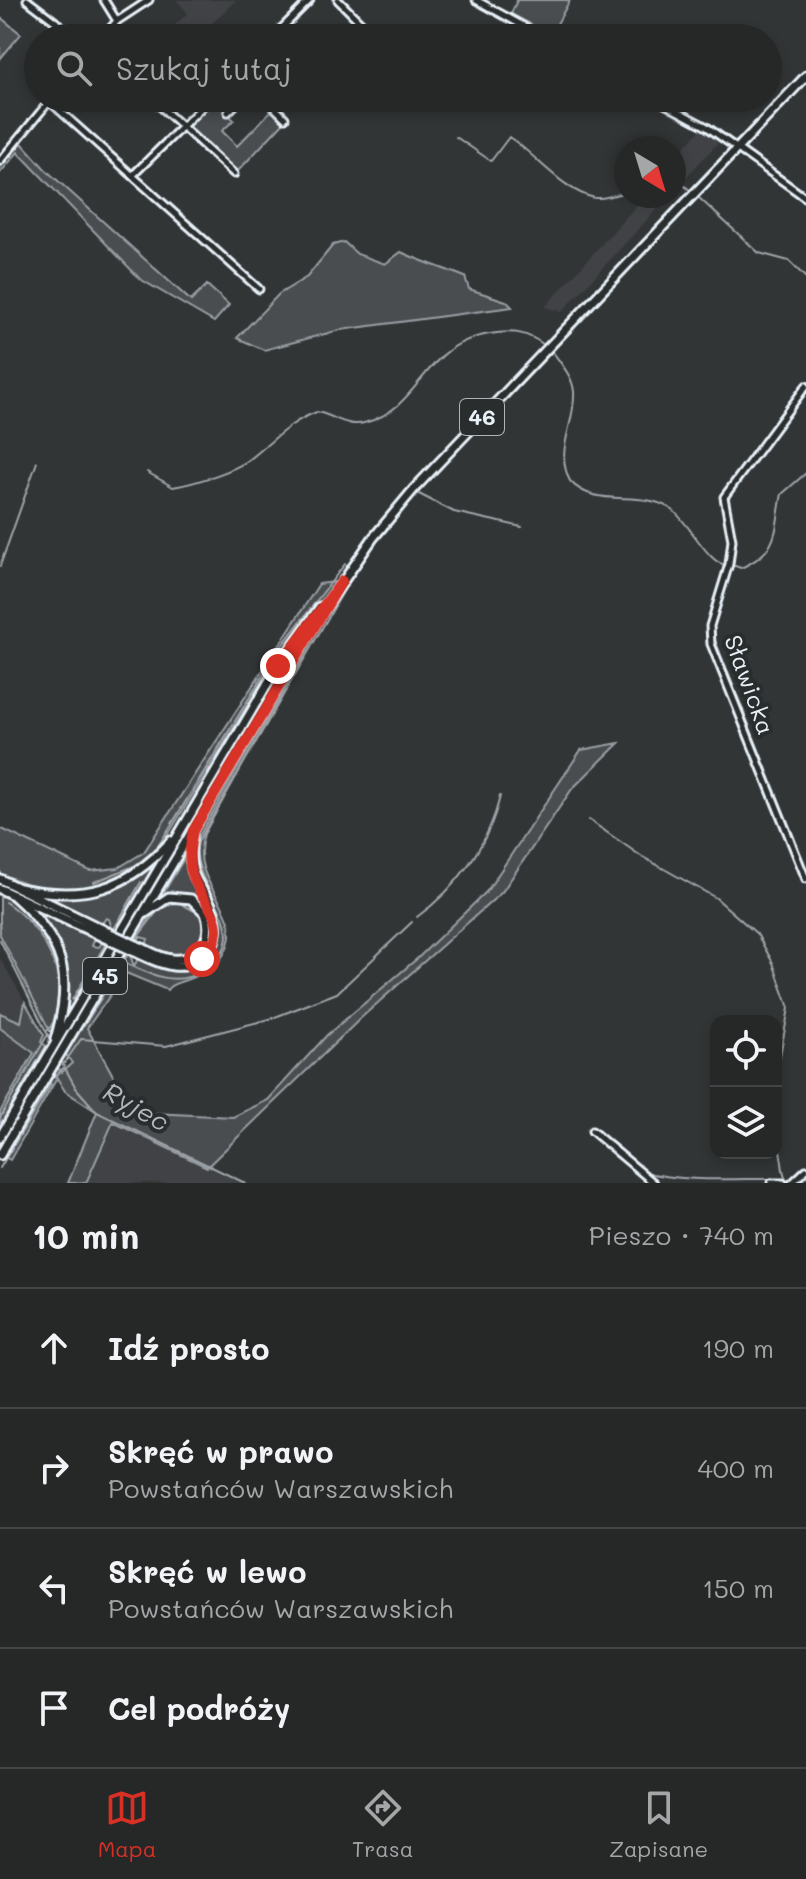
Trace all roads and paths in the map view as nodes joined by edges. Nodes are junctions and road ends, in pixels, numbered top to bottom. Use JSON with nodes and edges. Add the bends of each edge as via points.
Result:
{"nodes":[{"id":1,"x":27,"y":0,"type":"edge"},
{"id":2,"x":104,"y":0,"type":"edge"},
{"id":3,"x":149,"y":0,"type":"edge"},
{"id":4,"x":310,"y":0,"type":"edge"},
{"id":5,"x":338,"y":0,"type":"edge"},
{"id":6,"x":476,"y":0,"type":"edge"},
{"id":7,"x":117,"y":21,"type":"junction"},
{"id":8,"x":59,"y":24,"type":"edge"},
{"id":9,"x":114,"y":24,"type":"edge"},
{"id":10,"x":286,"y":24,"type":"edge"},
{"id":11,"x":362,"y":24,"type":"edge"},
{"id":12,"x":520,"y":24,"type":"edge"},
{"id":13,"x":806,"y":76,"type":"edge"},
{"id":14,"x":782,"y":101,"type":"edge"},
{"id":15,"x":41,"y":112,"type":"edge"},
{"id":16,"x":64,"y":112,"type":"edge"},
{"id":17,"x":165,"y":112,"type":"edge"},
{"id":18,"x":197,"y":112,"type":"edge"},
{"id":19,"x":279,"y":112,"type":"edge"},
{"id":20,"x":677,"y":112,"type":"edge"},
{"id":21,"x":772,"y":112,"type":"edge"},
{"id":22,"x":285,"y":118,"type":"dead end"},
{"id":23,"x":181,"y":127,"type":"junction"},
{"id":24,"x":737,"y":148,"type":"junction"},
{"id":25,"x":0,"y":161,"type":"edge"},
{"id":26,"x":234,"y":174,"type":"dead end"},
{"id":27,"x":133,"y":175,"type":"junction"},
{"id":28,"x":806,"y":198,"type":"edge"},
{"id":29,"x":259,"y":289,"type":"dead end"},
{"id":30,"x":806,"y":386,"type":"edge"},
{"id":31,"x":342,"y":581,"type":"junction"},
{"id":32,"x":181,"y":830,"type":"junction"},
{"id":33,"x":193,"y":831,"type":"junction"},
{"id":34,"x":0,"y":879,"type":"edge"},
{"id":35,"x":806,"y":879,"type":"edge"},
{"id":36,"x":0,"y":889,"type":"edge"},
{"id":37,"x":16,"y":892,"type":"junction"},
{"id":38,"x":140,"y":918,"type":"junction"},
{"id":39,"x":135,"y":948,"type":"junction"},
{"id":40,"x":56,"y":1040,"type":"junction"},
{"id":41,"x":592,"y":1131,"type":"dead end"},
{"id":42,"x":0,"y":1137,"type":"edge"},
{"id":43,"x":0,"y":1155,"type":"edge"},
{"id":44,"x":806,"y":1170,"type":"edge"},
{"id":45,"x":654,"y":1183,"type":"edge"},
{"id":46,"x":771,"y":1183,"type":"edge"},
{"id":47,"x":783,"y":1183,"type":"edge"},
{"id":48,"x":792,"y":1183,"type":"edge"}],
"edges":[{"from":1,"to":8,"type":"street"},
{"from":2,"to":7,"type":"street"},
{"from":3,"to":7,"type":"street"},
{"from":4,"to":10,"type":"street"},
{"from":5,"to":11,"type":"street"},
{"from":6,"to":12,"type":"street"},
{"from":7,"to":9,"type":"street"},
{"from":13,"to":14,"type":"main road","number":"46"},
{"from":15,"to":25,"type":"street"},
{"from":16,"to":27,"type":"street"},
{"from":17,"to":23,"type":"street"},
{"from":18,"to":23,"type":"street"},
{"from":19,"to":22,"type":"street"},
{"from":20,"to":24,"type":"street"},
{"from":21,"to":24,"type":"main road","number":"46"},
{"from":23,"to":26,"type":"street"},
{"from":23,"to":27,"type":"street"},
{"from":24,"to":28,"type":"street"},
{"from":24,"to":31,"type":"main road","number":"46","via":[[414,489]]},
{"from":27,"to":29,"type":"street"},
{"from":30,"to":35,"type":"street","name":"Sławicka","via":[[724,497],[732,540],[710,626],[711,644]]},
{"from":31,"to":32,"type":"main road","number":"46","via":[[294,641]]},
{"from":31,"to":33,"type":"main road","number":"46"},
{"from":32,"to":37,"type":"main road","via":[[145,867],[106,888],[64,895]]},
{"from":32,"to":40,"type":"main road","number":"46"},
{"from":33,"to":38,"type":"main road","number":"46"},
{"from":33,"to":39,"type":"main road","via":[[191,873],[216,923],[211,949],[195,963],[176,967]]},
{"from":34,"to":37,"type":"main road"},
{"from":36,"to":37,"type":"main road"},
{"from":37,"to":39,"type":"main road","bridge":true},
{"from":37,"to":40,"type":"main road","via":[[60,956],[65,1003]]},
{"from":38,"to":39,"type":"main road","via":[[164,899],[180,896],[202,908],[208,933],[198,951],[181,959]]},
{"from":38,"to":43,"type":"main road","number":"45"},
{"from":40,"to":42,"type":"main road"},
{"from":41,"to":45,"type":"street"},
{"from":44,"to":48,"type":"street"},
{"from":46,"to":47,"type":"street"}]}
